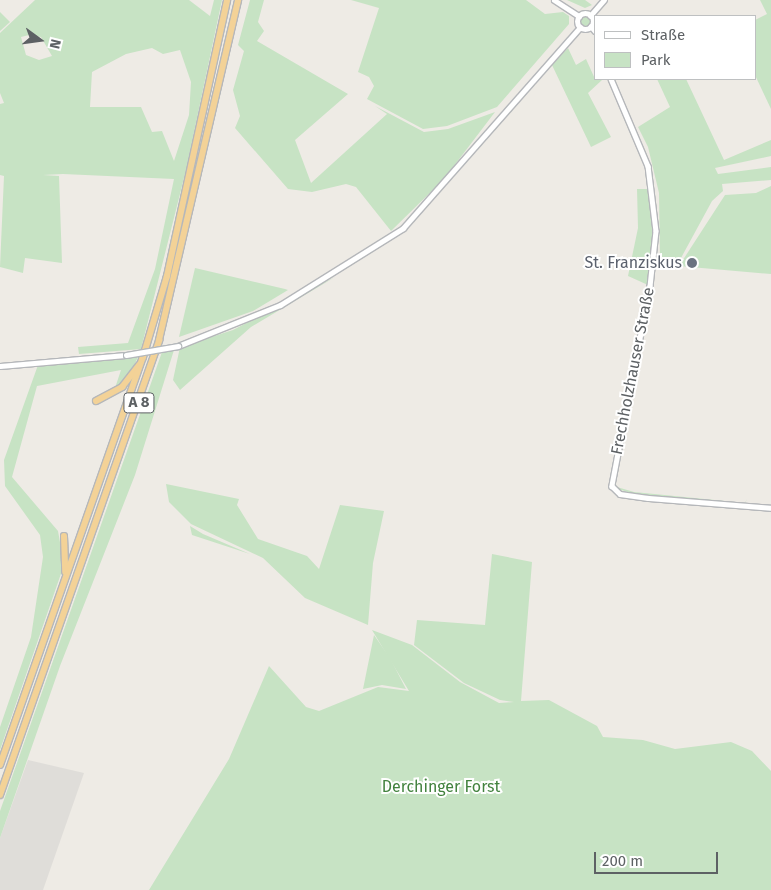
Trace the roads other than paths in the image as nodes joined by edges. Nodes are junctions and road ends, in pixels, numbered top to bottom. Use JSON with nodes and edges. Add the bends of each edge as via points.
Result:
{"nodes":[{"id":1,"x":227,"y":0,"type":"edge"},
{"id":2,"x":238,"y":0,"type":"edge"},
{"id":3,"x":554,"y":0,"type":"edge"},
{"id":4,"x":604,"y":0,"type":"edge"},
{"id":5,"x":579,"y":16,"type":"junction"},
{"id":6,"x":590,"y":16,"type":"junction"},
{"id":7,"x":580,"y":27,"type":"junction"},
{"id":8,"x":593,"y":28,"type":"edge"},
{"id":9,"x":611,"y":80,"type":"edge"},
{"id":10,"x":143,"y":357,"type":"junction"},
{"id":11,"x":0,"y":366,"type":"edge"},
{"id":12,"x":96,"y":401,"type":"dead end"},
{"id":13,"x":771,"y":508,"type":"edge"},
{"id":14,"x":64,"y":536,"type":"dead end"},
{"id":15,"x":64,"y":584,"type":"junction"},
{"id":16,"x":0,"y":765,"type":"edge"},
{"id":17,"x":0,"y":795,"type":"edge"}],
"edges":[{"from":1,"to":10,"type":"highway","number":"A 8","via":[[167,276]]},
{"from":2,"to":17,"type":"highway","number":"A 8","via":[[160,340]]},
{"from":3,"to":5,"type":"main road"},
{"from":4,"to":6,"type":"street"},
{"from":5,"to":6,"type":"main road"},
{"from":5,"to":7,"type":"main road"},
{"from":6,"to":8,"type":"main road"},
{"from":7,"to":8,"type":"main road"},
{"from":7,"to":11,"type":"main road","bridge":true,"via":[[403,228],[280,305],[178,346],[126,355]]},
{"from":9,"to":13,"type":"street","name":"Frechholzhauser Straße","via":[[648,166],[656,231],[650,286],[613,472],[614,491]]},
{"from":10,"to":12,"type":"highway","via":[[122,388]]},
{"from":10,"to":15,"type":"highway","number":"A 8"},
{"from":14,"to":15,"type":"highway"},
{"from":15,"to":16,"type":"highway","number":"A 8"}]}
